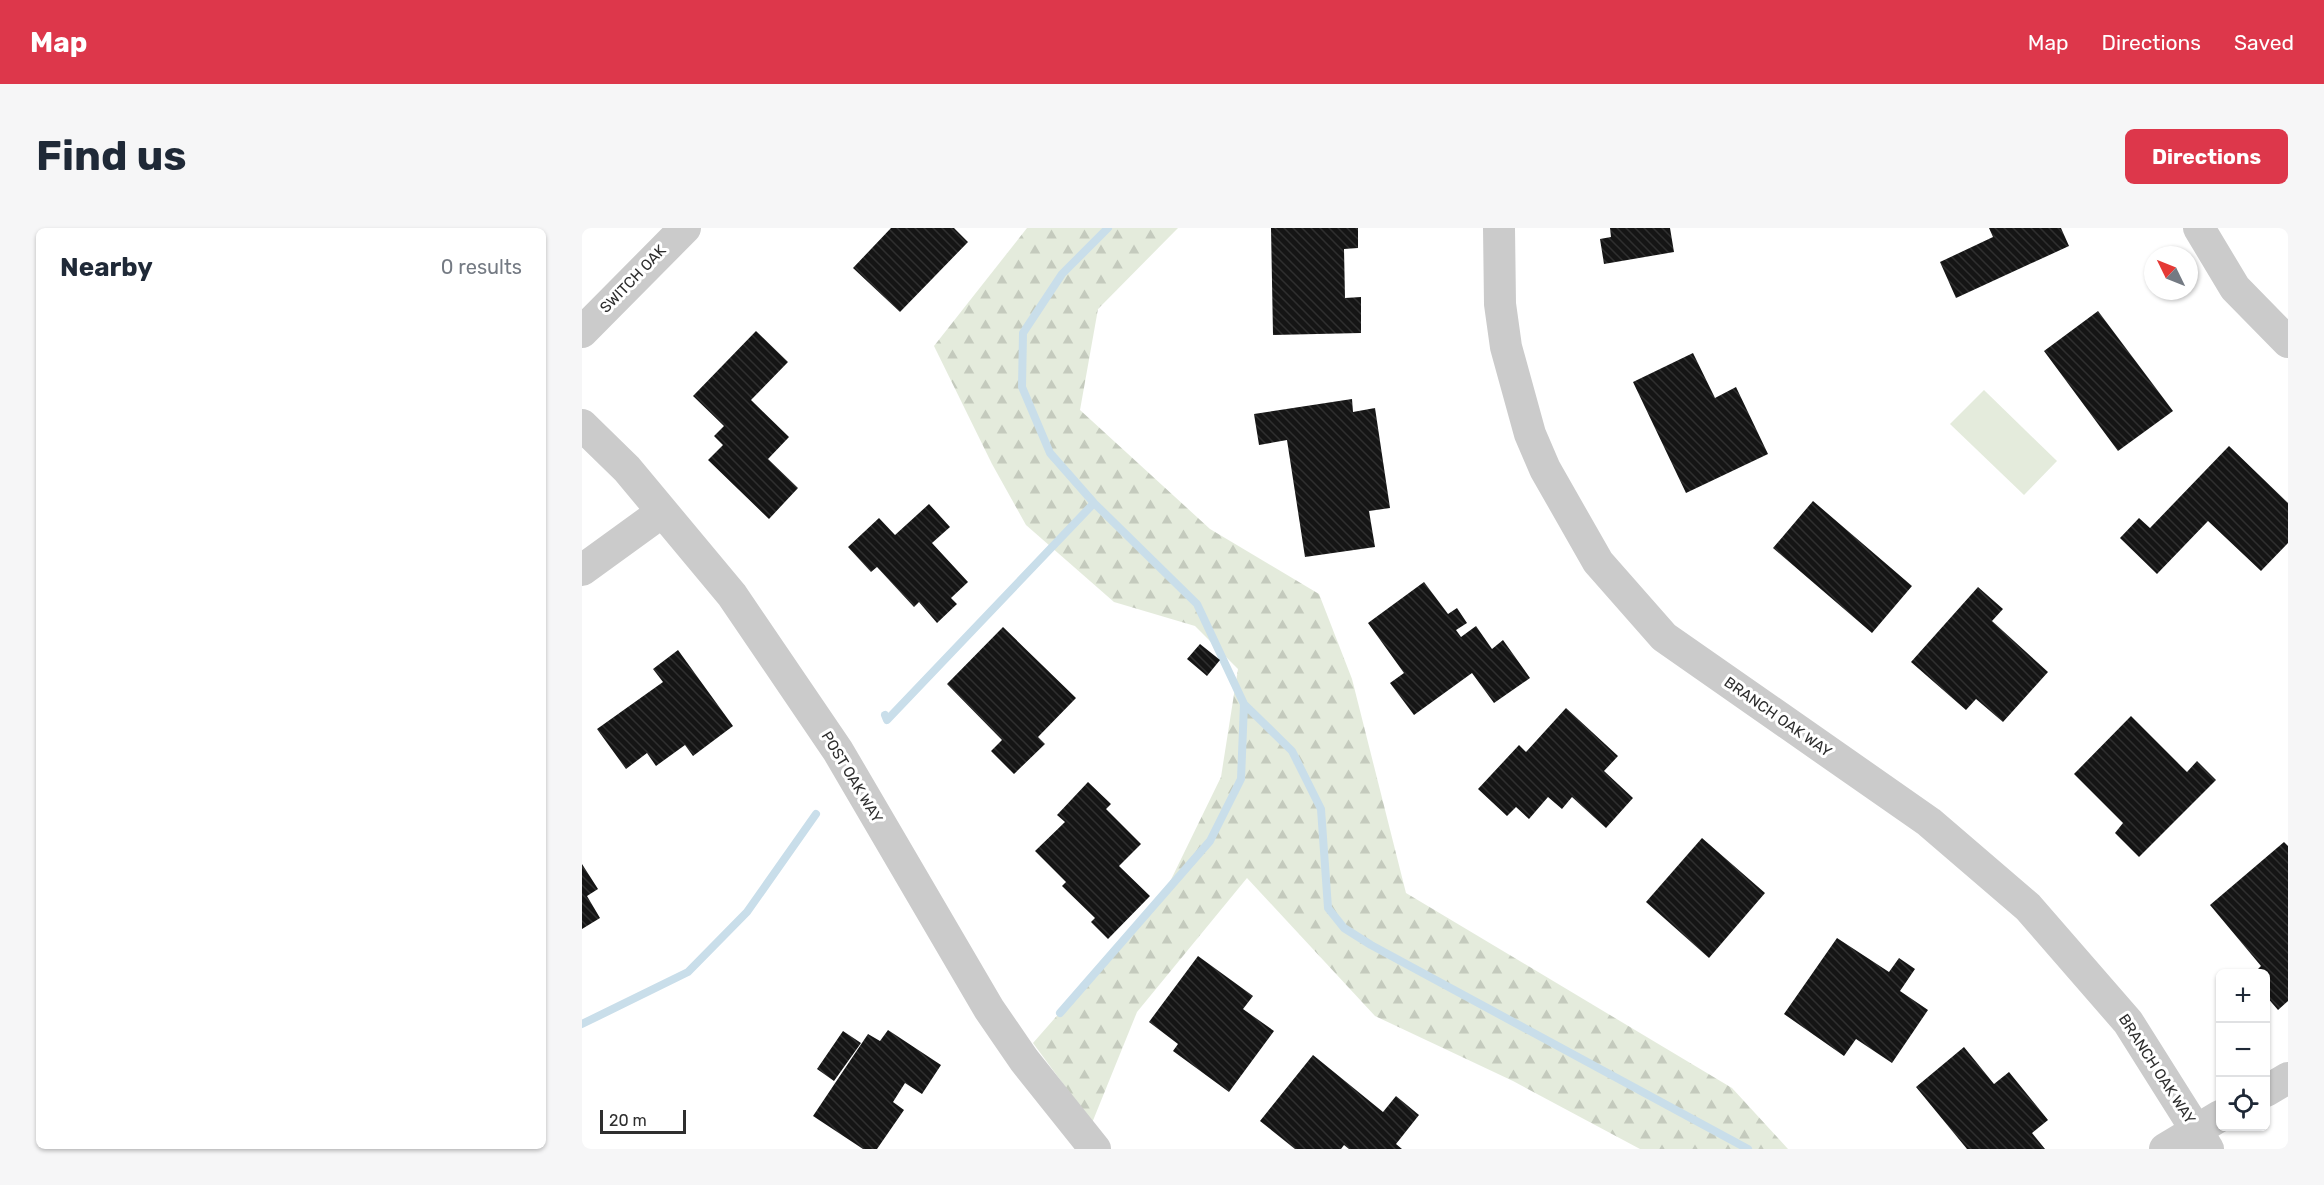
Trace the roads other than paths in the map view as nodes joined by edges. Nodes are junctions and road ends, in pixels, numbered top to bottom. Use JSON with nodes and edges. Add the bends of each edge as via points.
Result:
{"nodes":[{"id":1,"x":686,"y":228,"type":"edge"},
{"id":2,"x":1498,"y":228,"type":"edge"},
{"id":3,"x":2199,"y":228,"type":"edge"},
{"id":4,"x":582,"y":332,"type":"edge"},
{"id":5,"x":2288,"y":342,"type":"edge"},
{"id":6,"x":582,"y":425,"type":"edge"},
{"id":7,"x":662,"y":512,"type":"junction"},
{"id":8,"x":582,"y":570,"type":"edge"},
{"id":9,"x":2288,"y":1078,"type":"edge"},
{"id":10,"x":2270,"y":1088,"type":"edge"},
{"id":11,"x":2208,"y":1132,"type":"edge"},
{"id":12,"x":1080,"y":1144,"type":"edge"},
{"id":13,"x":2165,"y":1149,"type":"edge"}],
"edges":[{"from":1,"to":4,"type":"street","name":"SWITCH OAK"},
{"from":2,"to":11,"type":"street","name":"BRANCH OAK WAY","via":[[1500,304],[1506,348],[1530,434],[1545,469],[1598,562],[1664,637],[1929,822],[2028,907],[2128,1022]]},
{"from":3,"to":5,"type":"street","via":[[2235,288]]},
{"from":6,"to":7,"type":"street","name":"POST OAK WAY","via":[[627,469]]},
{"from":7,"to":8,"type":"street"},
{"from":7,"to":12,"type":"street","name":"POST OAK WAY","via":[[732,595],[838,751],[989,1009]]},
{"from":9,"to":10,"type":"street"},
{"from":11,"to":13,"type":"street"}]}
